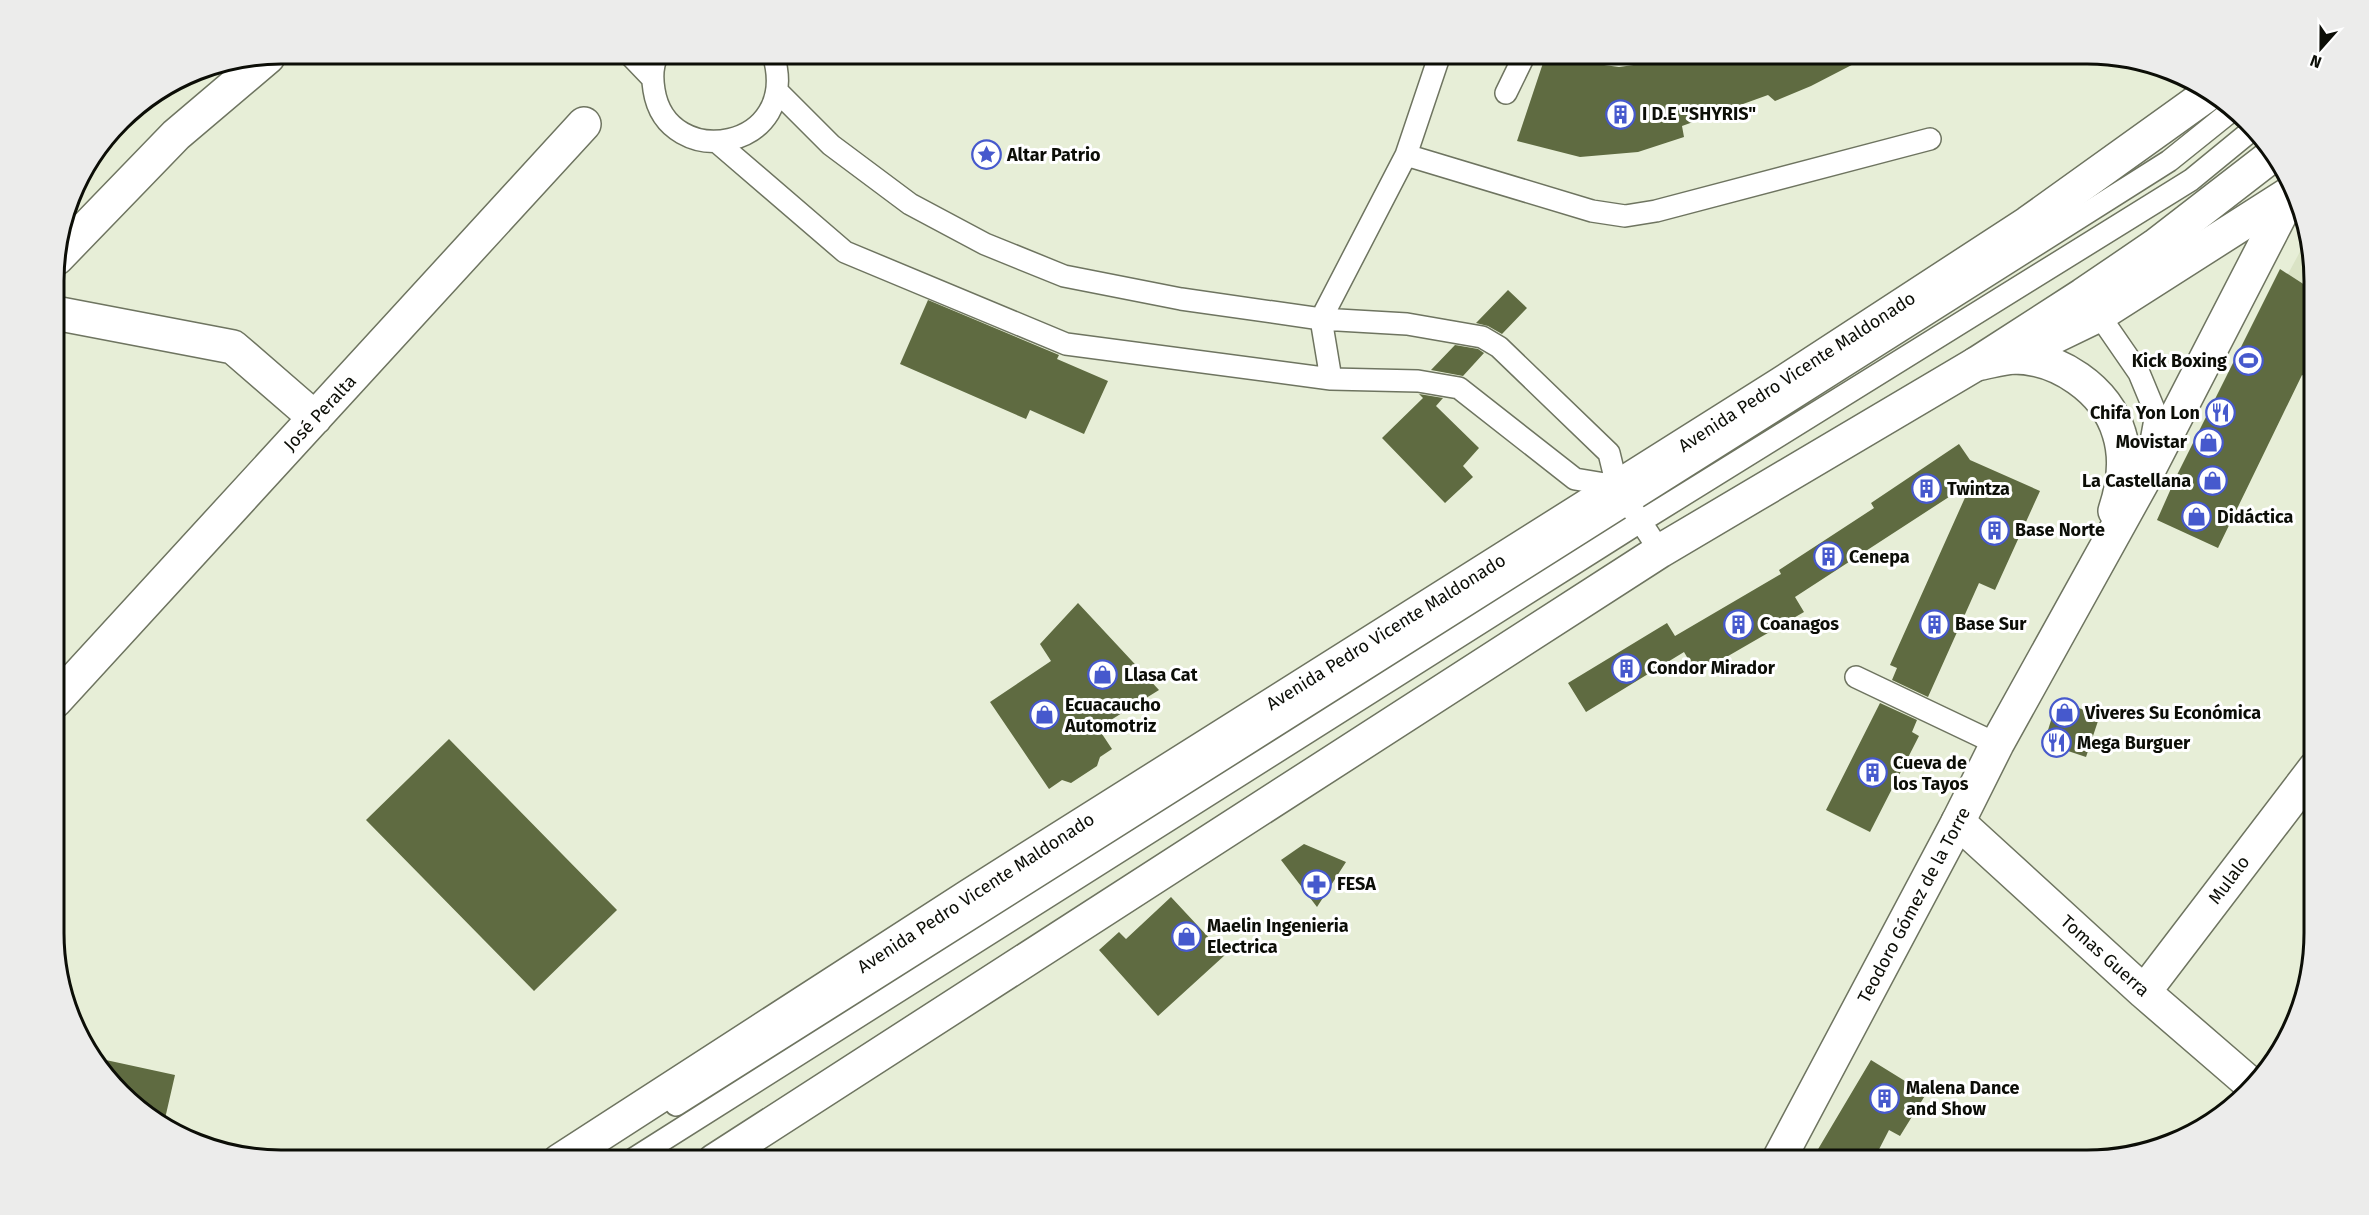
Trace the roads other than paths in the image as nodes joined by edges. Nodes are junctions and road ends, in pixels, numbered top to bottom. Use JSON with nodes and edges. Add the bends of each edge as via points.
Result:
{"nodes":[{"id":1,"x":639,"y":64,"type":"edge"},
{"id":2,"x":656,"y":64,"type":"edge"},
{"id":3,"x":776,"y":64,"type":"edge"},
{"id":4,"x":1437,"y":64,"type":"edge"},
{"id":5,"x":1520,"y":64,"type":"edge"},
{"id":6,"x":258,"y":66,"type":"edge"},
{"id":7,"x":652,"y":78,"type":"junction"},
{"id":8,"x":778,"y":92,"type":"junction"},
{"id":9,"x":1506,"y":93,"type":"dead end"},
{"id":10,"x":2203,"y":98,"type":"edge"},
{"id":11,"x":2227,"y":115,"type":"edge"},
{"id":12,"x":584,"y":124,"type":"dead end"},
{"id":13,"x":2247,"y":134,"type":"edge"},
{"id":14,"x":1930,"y":139,"type":"dead end"},
{"id":15,"x":717,"y":142,"type":"junction"},
{"id":16,"x":1406,"y":155,"type":"junction"},
{"id":17,"x":2267,"y":159,"type":"edge"},
{"id":18,"x":2286,"y":195,"type":"edge"},
{"id":19,"x":2288,"y":199,"type":"edge"},
{"id":20,"x":67,"y":247,"type":"edge"},
{"id":21,"x":2024,"y":253,"type":"junction"},
{"id":22,"x":2039,"y":274,"type":"junction"},
{"id":23,"x":64,"y":315,"type":"edge"},
{"id":24,"x":2099,"y":315,"type":"junction"},
{"id":25,"x":1321,"y":319,"type":"junction"},
{"id":26,"x":2012,"y":357,"type":"junction"},
{"id":27,"x":1976,"y":364,"type":"junction"},
{"id":28,"x":1331,"y":379,"type":"junction"},
{"id":29,"x":315,"y":418,"type":"junction"},
{"id":30,"x":2144,"y":479,"type":"junction"},
{"id":31,"x":1623,"y":495,"type":"junction"},
{"id":32,"x":1640,"y":522,"type":"junction"},
{"id":33,"x":1660,"y":550,"type":"junction"},
{"id":34,"x":2102,"y":555,"type":"junction"},
{"id":35,"x":1856,"y":677,"type":"dead end"},
{"id":36,"x":64,"y":692,"type":"edge"},
{"id":37,"x":1997,"y":744,"type":"junction"},
{"id":38,"x":2304,"y":781,"type":"edge"},
{"id":39,"x":1958,"y":822,"type":"junction"},
{"id":40,"x":2144,"y":992,"type":"junction"},
{"id":41,"x":2247,"y":1081,"type":"edge"},
{"id":42,"x":576,"y":1150,"type":"edge"},
{"id":43,"x":604,"y":1150,"type":"edge"},
{"id":44,"x":647,"y":1150,"type":"edge"},
{"id":45,"x":731,"y":1150,"type":"edge"},
{"id":46,"x":1784,"y":1150,"type":"edge"}],
"edges":[{"from":1,"to":7,"type":"lane"},
{"from":2,"to":7,"type":"lane"},
{"from":3,"to":8,"type":"lane"},
{"from":4,"to":16,"type":"lane"},
{"from":5,"to":9,"type":"lane"},
{"from":6,"to":20,"type":"street","via":[[176,135]]},
{"from":7,"to":15,"type":"lane","via":[[655,98],[678,131],[697,140]]},
{"from":8,"to":15,"type":"lane","via":[[770,112],[756,127],[738,138]]},
{"from":8,"to":25,"type":"lane","via":[[831,145],[910,204],[985,244],[1064,276],[1181,299]]},
{"from":10,"to":31,"type":"street","name":"Avenida Pedro Vicente Maldonado","via":[[2028,224],[1781,384]]},
{"from":11,"to":21,"type":"lane","via":[[2169,161]]},
{"from":12,"to":29,"type":"street","name":"José Peralta"},
{"from":13,"to":22,"type":"lane","via":[[2191,180]]},
{"from":14,"to":16,"type":"lane","via":[[1625,216],[1592,211]]},
{"from":15,"to":28,"type":"lane","via":[[845,252],[1066,344]]},
{"from":16,"to":25,"type":"lane"},
{"from":17,"to":27,"type":"street","via":[[2155,246]]},
{"from":18,"to":24,"type":"street"},
{"from":19,"to":30,"type":"street","name":"Teodoro Gómez de la Torre"},
{"from":21,"to":22,"type":"lane"},
{"from":21,"to":31,"type":"lane"},
{"from":22,"to":32,"type":"lane"},
{"from":23,"to":29,"type":"street","via":[[233,347]]},
{"from":24,"to":26,"type":"street"},
{"from":24,"to":30,"type":"lane","via":[[2139,373],[2156,414]]},
{"from":25,"to":28,"type":"lane"},
{"from":25,"to":31,"type":"lane","via":[[1407,324],[1482,337],[1499,347],[1609,453]]},
{"from":26,"to":27,"type":"street","name":"Teodoro Gómez de la Torre"},
{"from":26,"to":34,"type":"street","name":"Teodoro Gómez de la Torre","via":[[2047,362],[2078,378],[2103,402],[2119,433],[2124,468]]},
{"from":27,"to":33,"type":"street"},
{"from":28,"to":31,"type":"lane","via":[[1418,381],[1460,388],[1575,479]]},
{"from":29,"to":36,"type":"street","name":"José Peralta"},
{"from":30,"to":34,"type":"street","name":"Teodoro Gómez de la Torre"},
{"from":31,"to":32,"type":"lane"},
{"from":31,"to":42,"type":"street","name":"Avenida Pedro Vicente Maldonado","via":[[980,890]]},
{"from":31,"to":43,"type":"lane"},
{"from":32,"to":33,"type":"lane"},
{"from":32,"to":44,"type":"lane"},
{"from":33,"to":45,"type":"street"},
{"from":34,"to":37,"type":"street","name":"Teodoro Gómez de la Torre"},
{"from":35,"to":37,"type":"lane"},
{"from":37,"to":39,"type":"street","name":"Teodoro Gómez de la Torre"},
{"from":38,"to":40,"type":"street","name":"Mulalo"},
{"from":39,"to":40,"type":"street","name":"Tomas Guerra"},
{"from":39,"to":46,"type":"street","name":"Teodoro Gómez de la Torre"},
{"from":40,"to":41,"type":"street","name":"Tomas Guerra"}]}
